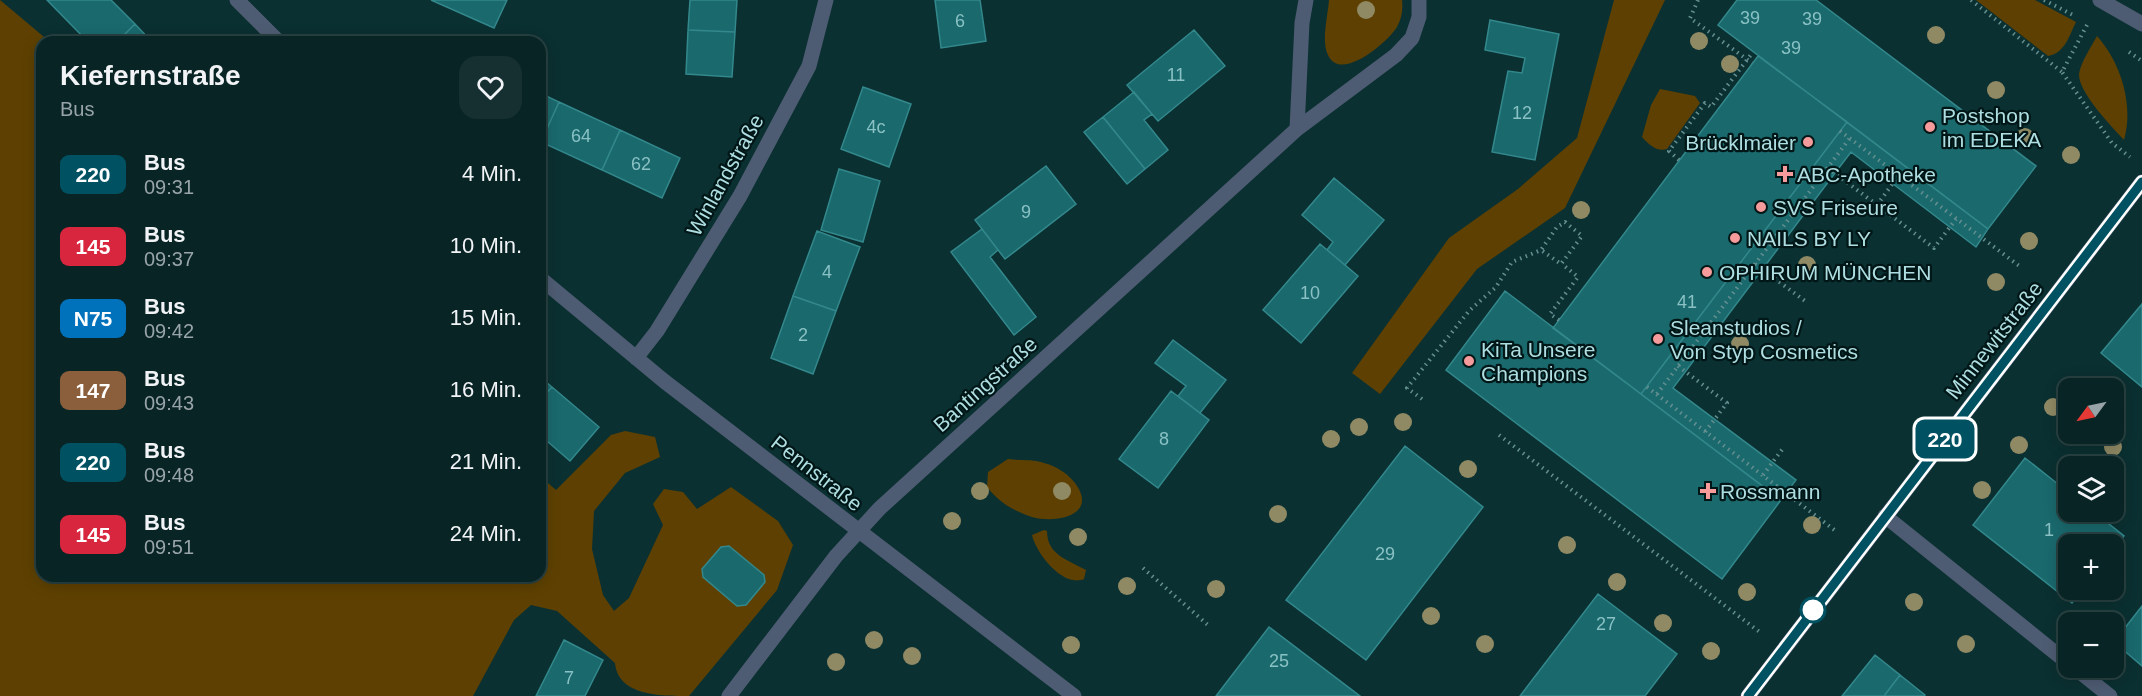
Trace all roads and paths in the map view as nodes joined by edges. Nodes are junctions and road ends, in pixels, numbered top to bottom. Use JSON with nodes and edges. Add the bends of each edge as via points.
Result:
{"nodes":[{"id":1,"x":237,"y":0,"type":"edge"},
{"id":2,"x":826,"y":0,"type":"edge"},
{"id":3,"x":1306,"y":0,"type":"edge"},
{"id":4,"x":1419,"y":0,"type":"edge"},
{"id":5,"x":1698,"y":0,"type":"edge"},
{"id":6,"x":1971,"y":0,"type":"edge"},
{"id":7,"x":2100,"y":0,"type":"edge"},
{"id":8,"x":2142,"y":24,"type":"edge"},
{"id":9,"x":273,"y":36,"type":"edge"},
{"id":10,"x":1753,"y":52,"type":"dead end"},
{"id":11,"x":1746,"y":60,"type":"junction"},
{"id":12,"x":1752,"y":63,"type":"dead end"},
{"id":13,"x":2062,"y":72,"type":"junction"},
{"id":14,"x":1296,"y":129,"type":"junction"},
{"id":15,"x":1840,"y":131,"type":"dead end"},
{"id":16,"x":1851,"y":138,"type":"junction"},
{"id":17,"x":1679,"y":160,"type":"dead end"},
{"id":18,"x":2134,"y":161,"type":"dead end"},
{"id":19,"x":1828,"y":168,"type":"junction"},
{"id":20,"x":1899,"y":175,"type":"junction"},
{"id":21,"x":2142,"y":182,"type":"edge"},
{"id":22,"x":1878,"y":205,"type":"junction"},
{"id":23,"x":1956,"y":219,"type":"junction"},
{"id":24,"x":1541,"y":250,"type":"junction"},
{"id":25,"x":1561,"y":264,"type":"junction"},
{"id":26,"x":1755,"y":264,"type":"junction"},
{"id":27,"x":2022,"y":268,"type":"dead end"},
{"id":28,"x":546,"y":283,"type":"edge"},
{"id":29,"x":1805,"y":301,"type":"dead end"},
{"id":30,"x":1559,"y":320,"type":"dead end"},
{"id":31,"x":636,"y":358,"type":"junction"},
{"id":32,"x":1678,"y":366,"type":"junction"},
{"id":33,"x":1647,"y":387,"type":"dead end"},
{"id":34,"x":1657,"y":394,"type":"junction"},
{"id":35,"x":1422,"y":399,"type":"dead end"},
{"id":36,"x":1705,"y":432,"type":"junction"},
{"id":37,"x":1498,"y":435,"type":"dead end"},
{"id":38,"x":1784,"y":447,"type":"dead end"},
{"id":39,"x":1763,"y":475,"type":"junction"},
{"id":40,"x":1885,"y":516,"type":"junction"},
{"id":41,"x":858,"y":532,"type":"junction"},
{"id":42,"x":1841,"y":535,"type":"dead end"},
{"id":43,"x":1143,"y":568,"type":"dead end"},
{"id":44,"x":1208,"y":625,"type":"dead end"},
{"id":45,"x":1783,"y":650,"type":"junction"},
{"id":46,"x":2058,"y":655,"type":"edge"},
{"id":47,"x":2088,"y":678,"type":"edge"},
{"id":48,"x":729,"y":696,"type":"edge"},
{"id":49,"x":1074,"y":696,"type":"edge"},
{"id":50,"x":1748,"y":696,"type":"edge"},
{"id":51,"x":2110,"y":696,"type":"edge"}],
"edges":[{"from":1,"to":9,"type":"street"},
{"from":2,"to":31,"type":"street","name":"Winlandstraße","via":[[808,66],[740,196],[657,332]]},
{"from":3,"to":14,"type":"street"},
{"from":4,"to":14,"type":"street","name":"Bantingstraße","via":[[1419,18],[1412,38]]},
{"from":5,"to":11,"type":"path","via":[[1690,18]]},
{"from":6,"to":13,"type":"path"},
{"from":7,"to":8,"type":"street"},
{"from":7,"to":13,"type":"path"},
{"from":10,"to":11,"type":"path"},
{"from":11,"to":12,"type":"path"},
{"from":11,"to":17,"type":"path","via":[[1711,107],[1705,103],[1669,152]]},
{"from":13,"to":18,"type":"path","via":[[2112,143]]},
{"from":14,"to":41,"type":"street","name":"Bantingstraße"},
{"from":15,"to":16,"type":"path"},
{"from":16,"to":19,"type":"path"},
{"from":16,"to":20,"type":"path"},
{"from":19,"to":22,"type":"path"},
{"from":19,"to":26,"type":"path"},
{"from":20,"to":22,"type":"path"},
{"from":20,"to":23,"type":"path"},
{"from":21,"to":40,"type":"street","name":"Minnewitstraße"},
{"from":22,"to":23,"type":"path","via":[[1934,248]]},
{"from":23,"to":27,"type":"path"},
{"from":24,"to":25,"type":"path"},
{"from":24,"to":25,"type":"path","via":[[1557,226],[1565,222],[1582,236]]},
{"from":24,"to":35,"type":"path","via":[[1512,262],[1496,287],[1469,311],[1407,388]]},
{"from":25,"to":30,"type":"path","via":[[1578,277],[1550,314]]},
{"from":26,"to":29,"type":"path"},
{"from":26,"to":32,"type":"path"},
{"from":28,"to":31,"type":"street","name":"Pennstraße"},
{"from":31,"to":41,"type":"street","name":"Pennstraße"},
{"from":32,"to":34,"type":"path"},
{"from":32,"to":36,"type":"path","via":[[1727,403]]},
{"from":33,"to":34,"type":"path"},
{"from":34,"to":36,"type":"path"},
{"from":36,"to":39,"type":"path"},
{"from":37,"to":45,"type":"path"},
{"from":38,"to":39,"type":"path"},
{"from":39,"to":42,"type":"path"},
{"from":40,"to":45,"type":"street","name":"Minnewitstraße"},
{"from":40,"to":46,"type":"street"},
{"from":41,"to":48,"type":"street","name":"Bantingstraße"},
{"from":41,"to":49,"type":"street","name":"Pennstraße"},
{"from":43,"to":44,"type":"path"},
{"from":45,"to":50,"type":"street","name":"Minnewitstraße"},
{"from":47,"to":51,"type":"street"}]}
